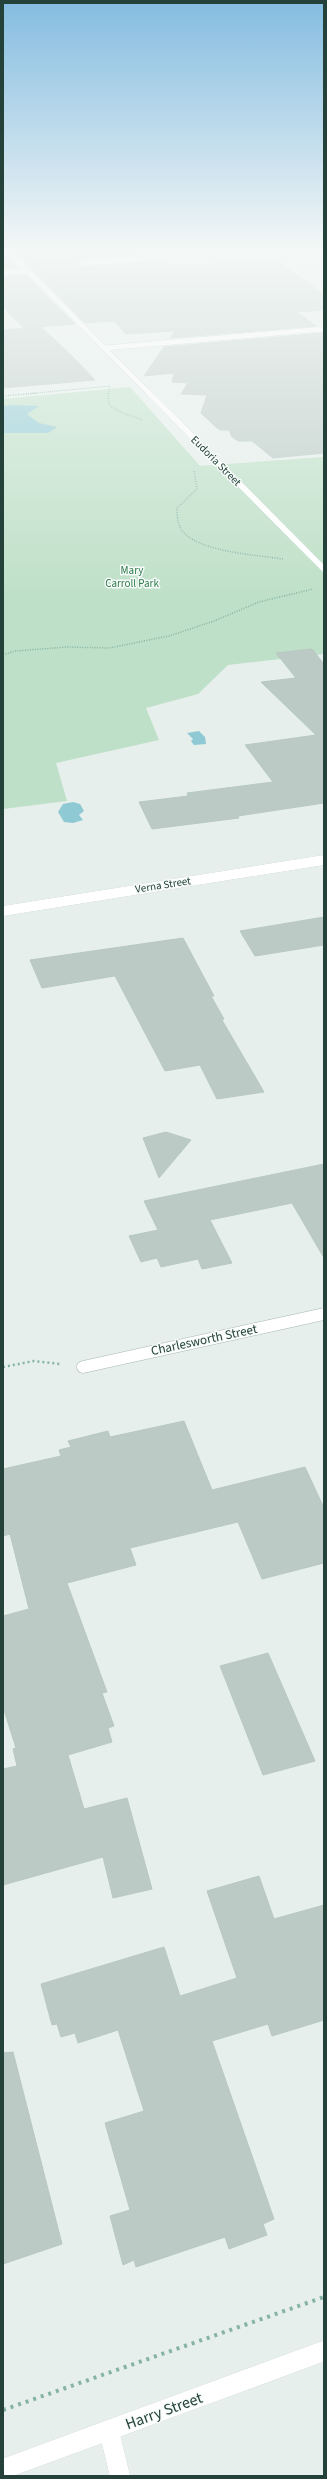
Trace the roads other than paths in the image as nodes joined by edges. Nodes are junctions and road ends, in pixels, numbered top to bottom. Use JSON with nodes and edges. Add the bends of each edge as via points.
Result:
{"nodes":[{"id":1,"x":122,"y":366,"type":"edge"},
{"id":2,"x":324,"y":569,"type":"edge"},
{"id":3,"x":324,"y":860,"type":"edge"},
{"id":4,"x":3,"y":911,"type":"edge"},
{"id":5,"x":324,"y":1314,"type":"edge"},
{"id":6,"x":84,"y":1367,"type":"road end"},
{"id":7,"x":324,"y":2351,"type":"edge"},
{"id":8,"x":109,"y":2431,"type":"junction"},
{"id":9,"x":3,"y":2470,"type":"edge"},
{"id":10,"x":120,"y":2476,"type":"edge"}],
"edges":[{"from":1,"to":2,"type":"street","name":"Eudoria Street"},
{"from":3,"to":4,"type":"street","name":"Verna Street"},
{"from":5,"to":6,"type":"street","name":"Charlesworth Street"},
{"from":7,"to":8,"type":"street","name":"Harry Street"},
{"from":8,"to":9,"type":"street","name":"Harry Street"},
{"from":8,"to":10,"type":"street"}]}
